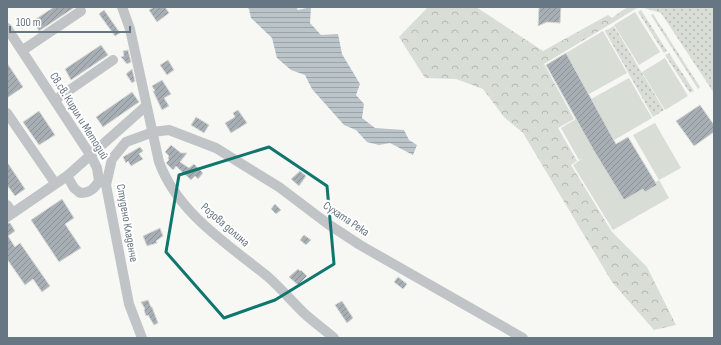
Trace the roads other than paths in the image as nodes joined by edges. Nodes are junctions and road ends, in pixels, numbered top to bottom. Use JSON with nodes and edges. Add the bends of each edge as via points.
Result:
{"nodes":[{"id":1,"x":122,"y":7,"type":"edge"},
{"id":2,"x":80,"y":11,"type":"dead end"},
{"id":3,"x":7,"y":28,"type":"edge"},
{"id":4,"x":23,"y":50,"type":"junction"},
{"id":5,"x":113,"y":60,"type":"dead end"},
{"id":6,"x":55,"y":100,"type":"junction"},
{"id":7,"x":146,"y":106,"type":"junction"},
{"id":8,"x":7,"y":113,"type":"edge"},
{"id":9,"x":152,"y":132,"type":"junction"},
{"id":10,"x":91,"y":156,"type":"junction"},
{"id":11,"x":67,"y":176,"type":"junction"},
{"id":12,"x":55,"y":183,"type":"junction"},
{"id":13,"x":102,"y":183,"type":"junction"},
{"id":14,"x":9,"y":212,"type":"edge"},
{"id":15,"x":142,"y":338,"type":"edge"},
{"id":16,"x":334,"y":338,"type":"edge"},
{"id":17,"x":523,"y":338,"type":"edge"}],
"edges":[{"from":1,"to":7,"type":"street","name":"Розова долина","via":[[130,29]]},
{"from":2,"to":4,"type":"street"},
{"from":3,"to":4,"type":"street","name":"Св.св. Кирил и Методий"},
{"from":4,"to":6,"type":"street","name":"Св.св. Кирил и Методий"},
{"from":5,"to":6,"type":"street"},
{"from":6,"to":10,"type":"street","name":"Св.св. Кирил и Методий"},
{"from":7,"to":9,"type":"street","name":"Розова долина"},
{"from":7,"to":10,"type":"street"},
{"from":8,"to":12,"type":"street"},
{"from":9,"to":13,"type":"street","name":"Студено Кладенче","via":[[126,142],[112,159]]},
{"from":9,"to":16,"type":"street","name":"Розова долина","via":[[164,175],[188,210],[206,228],[267,276],[307,316]]},
{"from":9,"to":17,"type":"street","name":"Сухата Река","via":[[169,130],[216,148],[278,186],[360,245]]},
{"from":10,"to":11,"type":"street"},
{"from":10,"to":13,"type":"street","name":"Св.св. Кирил и Методий"},
{"from":11,"to":12,"type":"street"},
{"from":11,"to":13,"type":"street","via":[[80,193],[92,191]]},
{"from":12,"to":14,"type":"street"},
{"from":13,"to":15,"type":"street","name":"Студено Кладенче","via":[[129,304]]}]}
